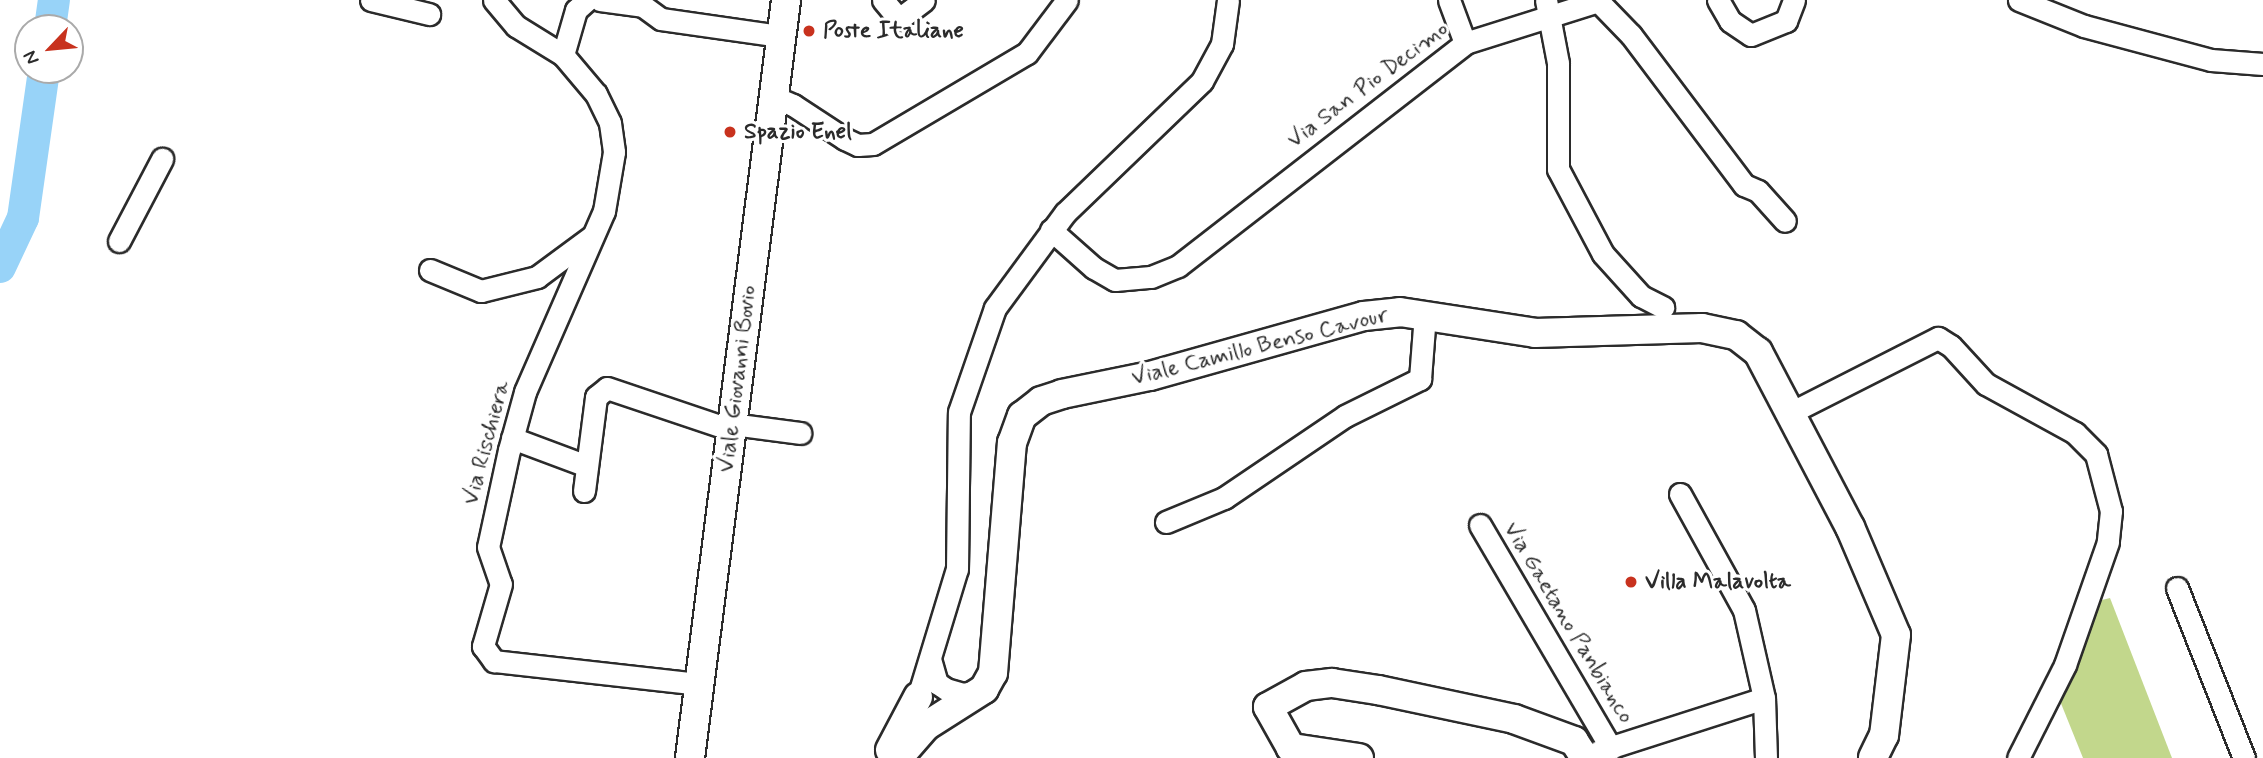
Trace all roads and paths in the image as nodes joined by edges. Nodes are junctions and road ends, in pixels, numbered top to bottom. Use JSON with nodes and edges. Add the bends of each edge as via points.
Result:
{"nodes":[{"id":1,"x":371,"y":0,"type":"edge"},
{"id":2,"x":494,"y":0,"type":"edge"},
{"id":3,"x":587,"y":0,"type":"edge"},
{"id":4,"x":600,"y":0,"type":"edge"},
{"id":5,"x":786,"y":0,"type":"edge"},
{"id":6,"x":883,"y":0,"type":"edge"},
{"id":7,"x":924,"y":0,"type":"edge"},
{"id":8,"x":1068,"y":0,"type":"edge"},
{"id":9,"x":1228,"y":0,"type":"edge"},
{"id":10,"x":1449,"y":0,"type":"edge"},
{"id":11,"x":1599,"y":0,"type":"edge"},
{"id":12,"x":1718,"y":0,"type":"edge"},
{"id":13,"x":1794,"y":0,"type":"edge"},
{"id":14,"x":2019,"y":0,"type":"edge"},
{"id":15,"x":1549,"y":8,"type":"edge"},
{"id":16,"x":429,"y":14,"type":"dead end"},
{"id":17,"x":781,"y":36,"type":"junction"},
{"id":18,"x":1465,"y":43,"type":"junction"},
{"id":19,"x":563,"y":55,"type":"junction"},
{"id":20,"x":2263,"y":64,"type":"edge"},
{"id":21,"x":774,"y":97,"type":"junction"},
{"id":22,"x":162,"y":159,"type":"dead end"},
{"id":23,"x":1785,"y":221,"type":"dead end"},
{"id":24,"x":1051,"y":230,"type":"junction"},
{"id":25,"x":592,"y":237,"type":"junction"},
{"id":26,"x":119,"y":241,"type":"dead end"},
{"id":27,"x":430,"y":270,"type":"dead end"},
{"id":28,"x":1662,"y":307,"type":"dead end"},
{"id":29,"x":1425,"y":314,"type":"junction"},
{"id":30,"x":1790,"y":413,"type":"junction"},
{"id":31,"x":732,"y":427,"type":"junction"},
{"id":32,"x":800,"y":433,"type":"dead end"},
{"id":33,"x":512,"y":438,"type":"junction"},
{"id":34,"x":587,"y":466,"type":"junction"},
{"id":35,"x":583,"y":491,"type":"dead end"},
{"id":36,"x":1680,"y":494,"type":"dead end"},
{"id":37,"x":1166,"y":522,"type":"dead end"},
{"id":38,"x":1480,"y":525,"type":"dead end"},
{"id":39,"x":2177,"y":588,"type":"dead end"},
{"id":40,"x":930,"y":659,"type":"junction"},
{"id":41,"x":699,"y":684,"type":"junction"},
{"id":42,"x":918,"y":697,"type":"junction"},
{"id":43,"x":1764,"y":698,"type":"junction"},
{"id":44,"x":944,"y":701,"type":"junction"},
{"id":45,"x":1611,"y":748,"type":"junction"},
{"id":46,"x":1584,"y":757,"type":"edge"},
{"id":47,"x":690,"y":758,"type":"edge"},
{"id":48,"x":886,"y":758,"type":"edge"},
{"id":49,"x":898,"y":758,"type":"edge"},
{"id":50,"x":1359,"y":758,"type":"edge"},
{"id":51,"x":1766,"y":758,"type":"edge"},
{"id":52,"x":1873,"y":758,"type":"edge"},
{"id":53,"x":2018,"y":758,"type":"edge"},
{"id":54,"x":2244,"y":758,"type":"edge"}],
"edges":[{"from":1,"to":16,"type":"street"},
{"from":2,"to":19,"type":"street","name":"Via Rischiera","via":[[516,26]]},
{"from":3,"to":19,"type":"street","via":[[576,10]]},
{"from":4,"to":17,"type":"street","via":[[643,6],[661,19]]},
{"from":5,"to":17,"type":"main road","name":"Viale Giovanni Bovio"},
{"from":6,"to":7,"type":"street","via":[[900,19]]},
{"from":8,"to":21,"type":"street","via":[[1027,53],[873,144],[858,145],[845,139],[793,104]]},
{"from":9,"to":24,"type":"street","via":[[1222,44],[1202,81]]},
{"from":10,"to":18,"type":"street"},
{"from":11,"to":15,"type":"street","name":"Via San Pio Decimo"},
{"from":11,"to":23,"type":"street","name":"Via San Pio Decimo","via":[[1744,185],[1758,191]]},
{"from":12,"to":13,"type":"street","via":[[1730,21],[1751,36],[1786,22]]},
{"from":14,"to":20,"type":"street","via":[[2084,26],[2211,60]]},
{"from":15,"to":18,"type":"street","name":"Via San Pio Decimo"},
{"from":15,"to":28,"type":"street","via":[[1558,63],[1558,169],[1603,254],[1641,296]]},
{"from":17,"to":21,"type":"main road","name":"Viale Giovanni Bovio"},
{"from":18,"to":24,"type":"street","name":"Via San Pio Decimo","via":[[1178,266],[1151,277],[1115,280]]},
{"from":19,"to":25,"type":"street","name":"Via Rischiera","via":[[596,94],[610,123],[614,152],[604,211]]},
{"from":21,"to":31,"type":"main road","name":"Viale Giovanni Bovio"},
{"from":22,"to":26,"type":"street"},
{"from":24,"to":40,"type":"street","via":[[995,308],[963,395],[958,431],[957,569]]},
{"from":25,"to":27,"type":"street","via":[[537,277],[481,291]]},
{"from":25,"to":33,"type":"street","name":"Via Rischiera","via":[[525,392]]},
{"from":29,"to":30,"type":"main road","name":"Viale Camillo Benso Cavour","via":[[1477,327],[1535,333],[1680,328],[1728,332],[1758,352]]},
{"from":29,"to":37,"type":"street","via":[[1420,379],[1345,416],[1224,498]]},
{"from":29,"to":44,"type":"main road","name":"Viale Camillo Benso Cavour","via":[[1364,316],[1150,376],[1062,394],[1041,401],[1022,416],[1012,443],[993,673],[984,689]]},
{"from":30,"to":52,"type":"main road","name":"Viale Camillo Benso Cavour","via":[[1850,527],[1896,635],[1884,735]]},
{"from":30,"to":53,"type":"street","via":[[1938,338],[1986,384],[2075,433],[2096,454],[2111,511],[2108,542],[2065,665]]},
{"from":31,"to":32,"type":"street"},
{"from":31,"to":34,"type":"street","via":[[607,388],[596,397]]},
{"from":31,"to":41,"type":"main road","name":"Viale Giovanni Bovio"},
{"from":33,"to":34,"type":"street"},
{"from":33,"to":41,"type":"street","name":"Via Rischiera","via":[[488,547],[501,584],[483,646],[494,661]]},
{"from":34,"to":35,"type":"street"},
{"from":36,"to":43,"type":"street","via":[[1744,610]]},
{"from":38,"to":45,"type":"street","name":"Via Gaetano Panbianco"},
{"from":39,"to":54,"type":"street"},
{"from":40,"to":42,"type":"street"},
{"from":40,"to":44,"type":"street"},
{"from":41,"to":47,"type":"main road","name":"Viale Giovanni Bovio"},
{"from":42,"to":44,"type":"street","via":[[935,688]]},
{"from":42,"to":48,"type":"main road"},
{"from":43,"to":45,"type":"street","name":"Via Gaetano Panbianco"},
{"from":43,"to":51,"type":"street"},
{"from":44,"to":49,"type":"main road","name":"Viale Camillo Benso Cavour"},
{"from":45,"to":46,"type":"street","name":"Via Gaetano Panbianco"},
{"from":46,"to":50,"type":"main road","via":[[1574,741],[1514,719],[1343,684],[1306,685],[1268,707],[1291,748]]}]}
